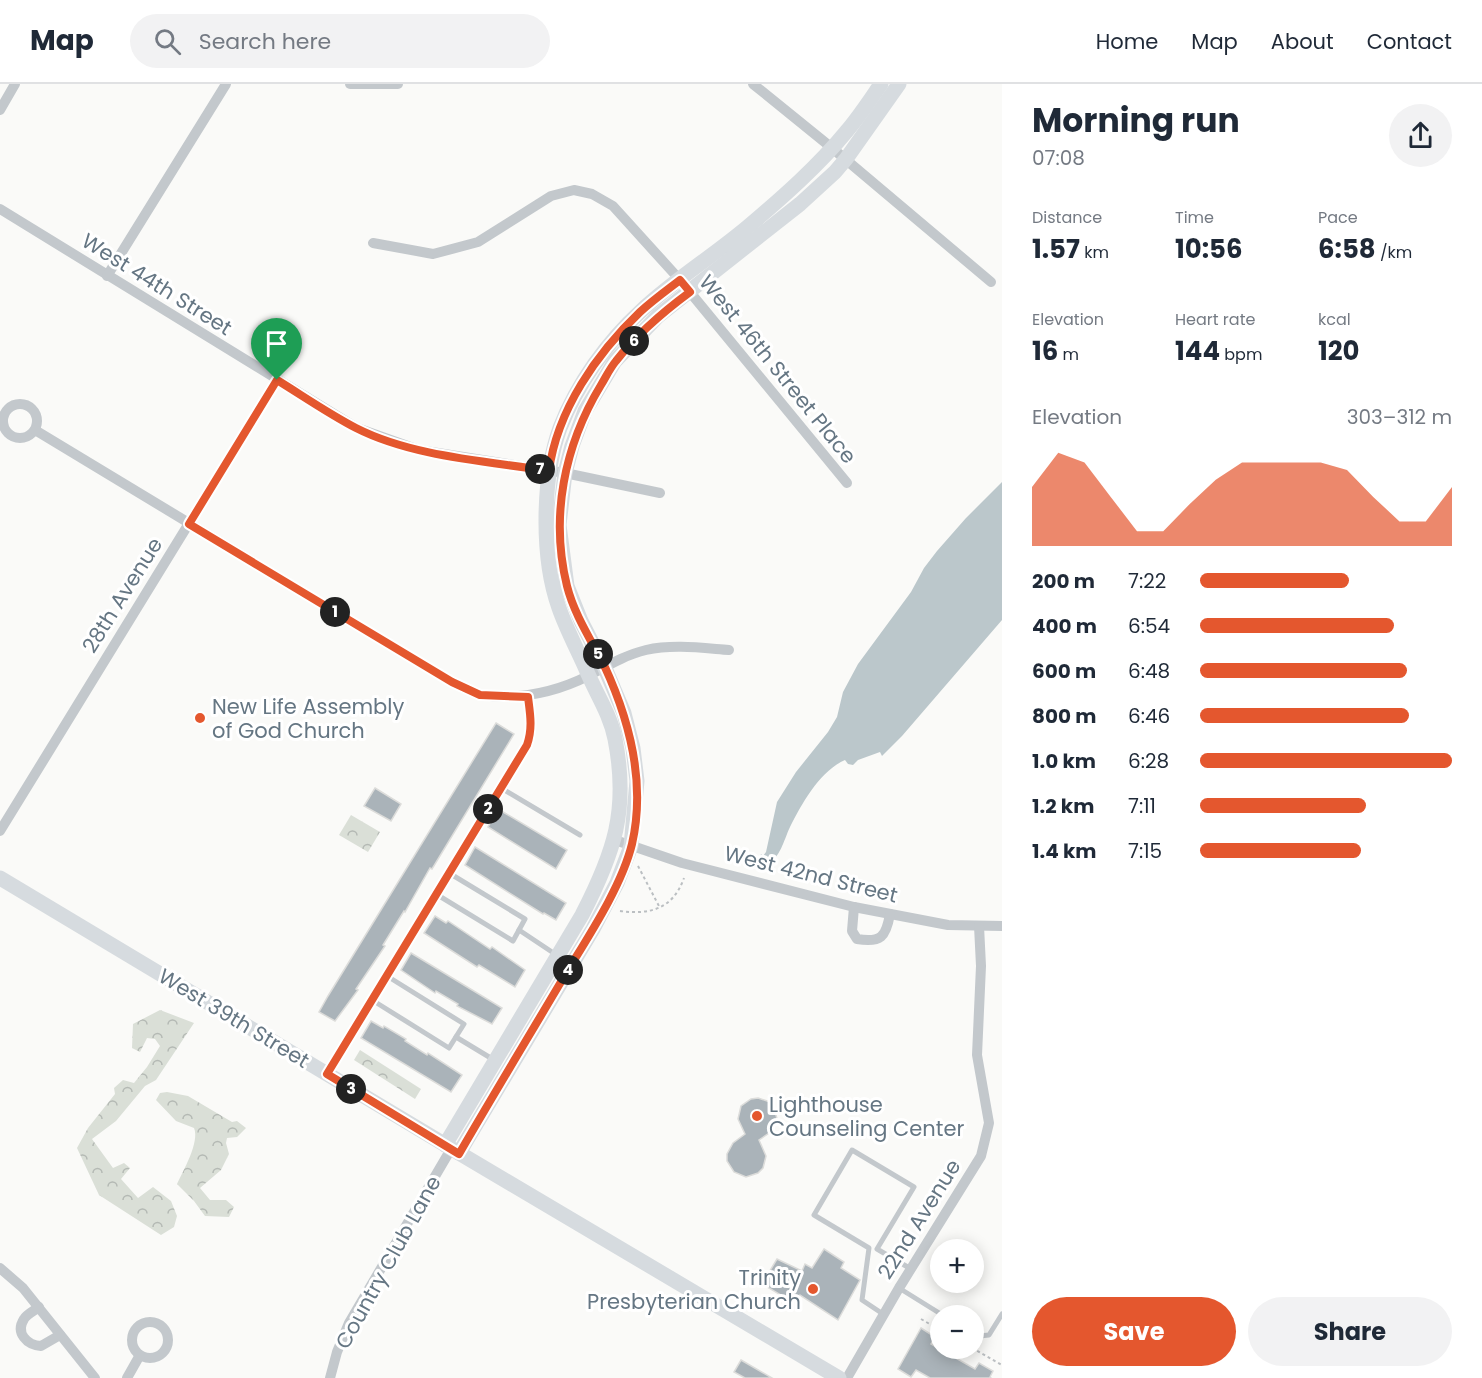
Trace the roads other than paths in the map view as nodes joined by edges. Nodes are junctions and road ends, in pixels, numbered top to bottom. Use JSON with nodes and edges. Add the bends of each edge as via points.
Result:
{"nodes":[{"id":1,"x":15,"y":84,"type":"edge"},
{"id":2,"x":226,"y":84,"type":"edge"},
{"id":3,"x":350,"y":84,"type":"edge"},
{"id":4,"x":398,"y":84,"type":"edge"},
{"id":5,"x":753,"y":84,"type":"edge"},
{"id":6,"x":881,"y":84,"type":"edge"},
{"id":7,"x":899,"y":84,"type":"edge"},
{"id":8,"x":0,"y":110,"type":"edge"},
{"id":9,"x":832,"y":148,"type":"junction"},
{"id":10,"x":846,"y":159,"type":"junction"},
{"id":11,"x":0,"y":209,"type":"edge"},
{"id":12,"x":373,"y":243,"type":"dead end"},
{"id":13,"x":106,"y":276,"type":"junction"},
{"id":14,"x":991,"y":282,"type":"dead end"},
{"id":15,"x":685,"y":286,"type":"junction"},
{"id":16,"x":277,"y":380,"type":"junction"},
{"id":17,"x":35,"y":430,"type":"dead end"},
{"id":18,"x":549,"y":471,"type":"junction"},
{"id":19,"x":565,"y":472,"type":"junction"},
{"id":20,"x":847,"y":483,"type":"dead end"},
{"id":21,"x":660,"y":493,"type":"dead end"},
{"id":22,"x":189,"y":524,"type":"junction"},
{"id":23,"x":729,"y":650,"type":"dead end"},
{"id":24,"x":604,"y":666,"type":"junction"},
{"id":25,"x":588,"y":676,"type":"junction"},
{"id":26,"x":528,"y":697,"type":"junction"},
{"id":27,"x":501,"y":788,"type":"junction"},
{"id":28,"x":0,"y":831,"type":"edge"},
{"id":29,"x":580,"y":835,"type":"dead end"},
{"id":30,"x":615,"y":840,"type":"junction"},
{"id":31,"x":632,"y":846,"type":"junction"},
{"id":32,"x":450,"y":873,"type":"junction"},
{"id":33,"x":0,"y":878,"type":"edge"},
{"id":34,"x":436,"y":894,"type":"junction"},
{"id":35,"x":854,"y":907,"type":"junction"},
{"id":36,"x":890,"y":914,"type":"junction"},
{"id":37,"x":979,"y":926,"type":"junction"},
{"id":38,"x":1002,"y":926,"type":"edge"},
{"id":39,"x":519,"y":930,"type":"junction"},
{"id":40,"x":558,"y":956,"type":"junction"},
{"id":41,"x":572,"y":963,"type":"junction"},
{"id":42,"x":387,"y":976,"type":"junction"},
{"id":43,"x":372,"y":1000,"type":"junction"},
{"id":44,"x":456,"y":1037,"type":"junction"},
{"id":45,"x":495,"y":1061,"type":"junction"},
{"id":46,"x":327,"y":1074,"type":"junction"},
{"id":47,"x":451,"y":1149,"type":"junction"},
{"id":48,"x":0,"y":1268,"type":"edge"},
{"id":49,"x":911,"y":1269,"type":"junction"},
{"id":50,"x":899,"y":1288,"type":"junction"},
{"id":51,"x":39,"y":1307,"type":"junction"},
{"id":52,"x":930,"y":1307,"type":"edge"},
{"id":53,"x":884,"y":1314,"type":"junction"},
{"id":54,"x":1002,"y":1314,"type":"edge"},
{"id":55,"x":60,"y":1335,"type":"junction"},
{"id":56,"x":984,"y":1336,"type":"edge"},
{"id":57,"x":140,"y":1354,"type":"dead end"},
{"id":58,"x":95,"y":1378,"type":"edge"},
{"id":59,"x":127,"y":1378,"type":"edge"},
{"id":60,"x":330,"y":1378,"type":"edge"},
{"id":61,"x":839,"y":1378,"type":"edge"},
{"id":62,"x":847,"y":1378,"type":"edge"}],
"edges":[{"from":1,"to":8,"type":"street"},
{"from":2,"to":13,"type":"street"},
{"from":3,"to":4,"type":"street"},
{"from":5,"to":9,"type":"street"},
{"from":6,"to":9,"type":"street","name":"Country Club Lane"},
{"from":7,"to":10,"type":"street","name":"Country Club Lane"},
{"from":9,"to":10,"type":"street"},
{"from":9,"to":15,"type":"street","name":"Country Club Lane"},
{"from":10,"to":14,"type":"street"},
{"from":10,"to":15,"type":"street","name":"Country Club Lane","via":[[800,204]]},
{"from":11,"to":13,"type":"street","name":"West 44th Street"},
{"from":12,"to":15,"type":"street","name":"West 46th Street Place","via":[[433,254],[478,242],[551,196],[574,190],[592,194],[613,206]]},
{"from":13,"to":16,"type":"street","name":"West 44th Street"},
{"from":15,"to":18,"type":"street","name":"Country Club Lane","via":[[642,310],[596,361],[561,427]]},
{"from":15,"to":19,"type":"street","name":"Country Club Lane","via":[[615,361],[585,411]]},
{"from":15,"to":20,"type":"street","name":"West 46th Street Place"},
{"from":16,"to":18,"type":"street","name":"West 44th Street","via":[[378,437],[419,450]]},
{"from":16,"to":22,"type":"street","name":"28th Avenue"},
{"from":17,"to":22,"type":"street"},
{"from":18,"to":19,"type":"street","name":"West 44th Street"},
{"from":18,"to":25,"type":"street","name":"Country Club Lane","via":[[547,563],[558,608]]},
{"from":19,"to":21,"type":"street","name":"West 44th Street"},
{"from":19,"to":24,"type":"street","name":"Country Club Lane","via":[[559,525],[567,586]]},
{"from":22,"to":26,"type":"street","via":[[452,682],[480,695]]},
{"from":22,"to":28,"type":"street","name":"28th Avenue"},
{"from":23,"to":24,"type":"street","via":[[647,649]]},
{"from":24,"to":25,"type":"street"},
{"from":24,"to":31,"type":"street","name":"Country Club Lane","via":[[624,713],[633,748],[636,781]]},
{"from":25,"to":26,"type":"street"},
{"from":25,"to":30,"type":"street","name":"Country Club Lane","via":[[609,713],[615,740],[620,777]]},
{"from":26,"to":27,"type":"lane","via":[[531,735]]},
{"from":27,"to":29,"type":"lane"},
{"from":27,"to":32,"type":"lane"},
{"from":30,"to":31,"type":"street","name":"West 42nd Street"},
{"from":30,"to":40,"type":"street","name":"Country Club Lane","via":[[602,877]]},
{"from":31,"to":35,"type":"street","name":"West 42nd Street","via":[[682,863]]},
{"from":31,"to":41,"type":"street","name":"Country Club Lane","via":[[617,883]]},
{"from":32,"to":34,"type":"lane"},
{"from":32,"to":39,"type":"lane","via":[[525,920]]},
{"from":33,"to":46,"type":"street","name":"West 39th Street"},
{"from":34,"to":39,"type":"lane","via":[[513,941]]},
{"from":34,"to":42,"type":"lane"},
{"from":35,"to":36,"type":"street","name":"West 42nd Street"},
{"from":35,"to":36,"type":"street","via":[[852,931],[857,939],[872,942],[883,936]]},
{"from":36,"to":37,"type":"street","name":"West 42nd Street","via":[[948,925]]},
{"from":37,"to":38,"type":"street","name":"West 42nd Street"},
{"from":37,"to":49,"type":"street","name":"22nd Avenue","via":[[977,1055],[989,1123],[981,1155]]},
{"from":39,"to":40,"type":"lane"},
{"from":40,"to":41,"type":"lane"},
{"from":40,"to":45,"type":"street","name":"Country Club Lane"},
{"from":41,"to":47,"type":"street","name":"Country Club Lane"},
{"from":42,"to":43,"type":"lane"},
{"from":42,"to":44,"type":"lane","via":[[464,1024]]},
{"from":43,"to":44,"type":"lane","via":[[449,1048]]},
{"from":43,"to":46,"type":"lane"},
{"from":44,"to":45,"type":"lane"},
{"from":45,"to":47,"type":"street","name":"Country Club Lane"},
{"from":46,"to":47,"type":"street","name":"West 39th Street"},
{"from":47,"to":60,"type":"street","name":"Country Club Lane","via":[[349,1323]]},
{"from":47,"to":61,"type":"street","name":"West 39th Street"},
{"from":48,"to":51,"type":"street"},
{"from":49,"to":50,"type":"street","name":"22nd Avenue"},
{"from":49,"to":53,"type":"lane","via":[[877,1248],[914,1187],[852,1150],[814,1215],[869,1248],[862,1300]]},
{"from":50,"to":52,"type":"lane"},
{"from":50,"to":53,"type":"street","name":"22nd Avenue"},
{"from":51,"to":55,"type":"street"},
{"from":51,"to":55,"type":"street","via":[[22,1323],[25,1340],[40,1346]]},
{"from":53,"to":62,"type":"street","name":"22nd Avenue"},
{"from":54,"to":56,"type":"lane","via":[[989,1335]]},
{"from":55,"to":58,"type":"street"},
{"from":57,"to":59,"type":"street"}]}
